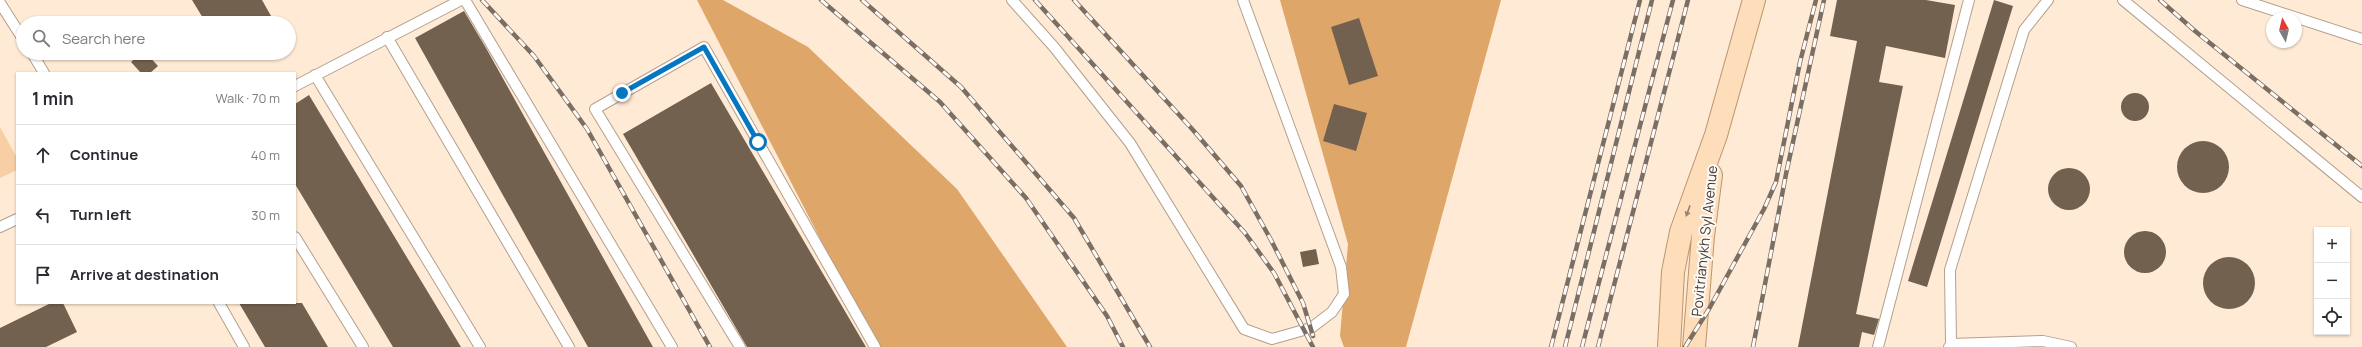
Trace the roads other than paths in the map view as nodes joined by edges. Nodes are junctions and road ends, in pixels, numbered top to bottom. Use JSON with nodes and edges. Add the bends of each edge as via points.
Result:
{"nodes":[{"id":1,"x":461,"y":0,"type":"edge"},
{"id":2,"x":465,"y":0,"type":"edge"},
{"id":3,"x":1012,"y":0,"type":"edge"},
{"id":4,"x":1242,"y":0,"type":"edge"},
{"id":5,"x":1754,"y":0,"type":"edge"},
{"id":6,"x":1969,"y":0,"type":"edge"},
{"id":7,"x":2048,"y":0,"type":"edge"},
{"id":8,"x":2123,"y":0,"type":"edge"},
{"id":9,"x":2242,"y":0,"type":"edge"},
{"id":10,"x":0,"y":3,"type":"edge"},
{"id":11,"x":16,"y":28,"type":"edge"},
{"id":12,"x":388,"y":37,"type":"junction"},
{"id":13,"x":2362,"y":39,"type":"edge"},
{"id":14,"x":36,"y":60,"type":"edge"},
{"id":15,"x":43,"y":72,"type":"edge"},
{"id":16,"x":315,"y":75,"type":"junction"},
{"id":17,"x":296,"y":85,"type":"edge"},
{"id":18,"x":1716,"y":135,"type":"junction"},
{"id":19,"x":2362,"y":197,"type":"edge"},
{"id":20,"x":16,"y":219,"type":"edge"},
{"id":21,"x":0,"y":227,"type":"edge"},
{"id":22,"x":296,"y":238,"type":"edge"},
{"id":23,"x":220,"y":304,"type":"edge"},
{"id":24,"x":1950,"y":346,"type":"edge"},
{"id":25,"x":244,"y":347,"type":"edge"},
{"id":26,"x":363,"y":347,"type":"edge"},
{"id":27,"x":480,"y":347,"type":"edge"},
{"id":28,"x":569,"y":347,"type":"edge"},
{"id":29,"x":672,"y":347,"type":"edge"},
{"id":30,"x":740,"y":347,"type":"edge"},
{"id":31,"x":875,"y":347,"type":"edge"},
{"id":32,"x":1669,"y":347,"type":"edge"},
{"id":33,"x":1694,"y":347,"type":"edge"},
{"id":34,"x":1878,"y":347,"type":"edge"},
{"id":35,"x":2071,"y":347,"type":"edge"}],
"edges":[{"from":1,"to":12,"type":"lane"},
{"from":2,"to":29,"type":"lane"},
{"from":3,"to":4,"type":"lane","via":[[1054,47],[1130,143],[1244,329],[1272,339],[1311,328],[1332,312],[1344,294],[1341,267]]},
{"from":5,"to":18,"type":"main road","name":"Povitrianykh Syl Avenue"},
{"from":6,"to":34,"type":"lane"},
{"from":7,"to":24,"type":"lane","via":[[2024,30],[1950,270]]},
{"from":8,"to":19,"type":"lane"},
{"from":9,"to":13,"type":"lane"},
{"from":10,"to":11,"type":"lane"},
{"from":12,"to":16,"type":"lane"},
{"from":12,"to":28,"type":"lane"},
{"from":14,"to":15,"type":"lane"},
{"from":16,"to":17,"type":"lane"},
{"from":16,"to":27,"type":"lane"},
{"from":18,"to":32,"type":"main road","name":"Povitrianykh Syl Avenue","one_way":true,"via":[[1680,232],[1673,272]]},
{"from":18,"to":33,"type":"main road","name":"Povitrianykh Syl Avenue","via":[[1703,236]]},
{"from":20,"to":21,"type":"lane"},
{"from":22,"to":26,"type":"lane"},
{"from":23,"to":25,"type":"lane"},
{"from":24,"to":35,"type":"lane","via":[[2043,341]]},
{"from":30,"to":31,"type":"lane","via":[[595,109],[704,47]]}]}
